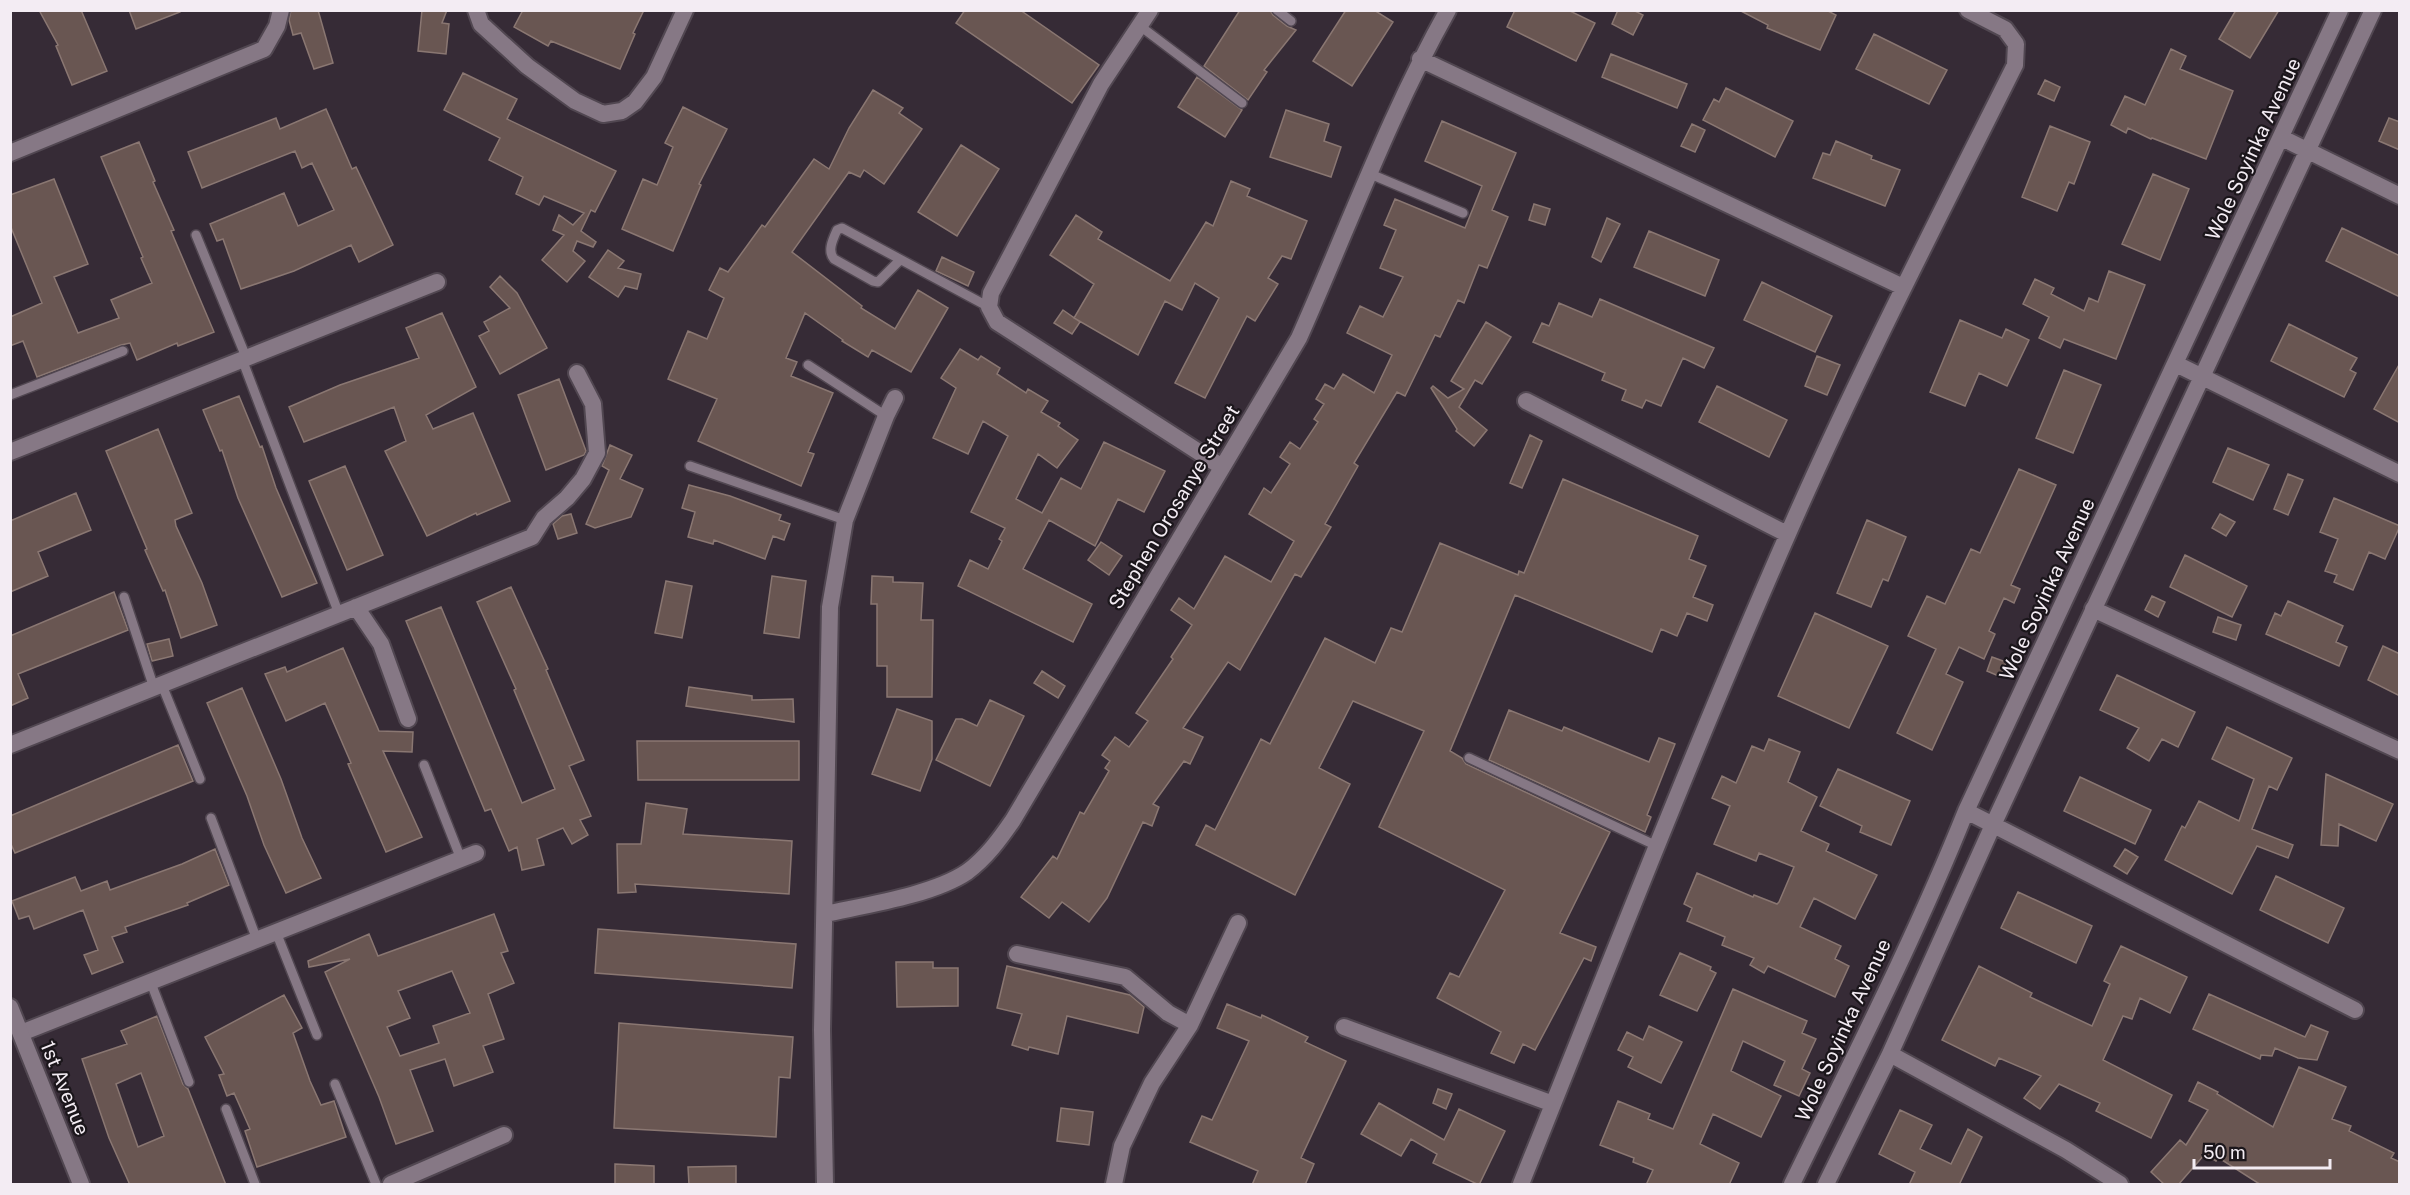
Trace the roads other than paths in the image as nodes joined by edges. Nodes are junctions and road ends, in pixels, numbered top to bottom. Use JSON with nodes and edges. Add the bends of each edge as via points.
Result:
{"nodes":[{"id":1,"x":281,"y":10,"type":"edge"},
{"id":2,"x":476,"y":10,"type":"edge"},
{"id":3,"x":685,"y":10,"type":"edge"},
{"id":4,"x":1150,"y":10,"type":"edge"},
{"id":5,"x":1277,"y":10,"type":"edge"},
{"id":6,"x":1968,"y":10,"type":"edge"},
{"id":7,"x":2340,"y":10,"type":"edge"},
{"id":8,"x":2373,"y":10,"type":"edge"},
{"id":9,"x":1443,"y":12,"type":"edge"},
{"id":10,"x":1291,"y":21,"type":"dead end"},
{"id":11,"x":1140,"y":26,"type":"junction"},
{"id":12,"x":1420,"y":59,"type":"junction"},
{"id":13,"x":1242,"y":103,"type":"dead end"},
{"id":14,"x":2282,"y":138,"type":"junction"},
{"id":15,"x":2308,"y":150,"type":"junction"},
{"id":16,"x":10,"y":153,"type":"edge"},
{"id":17,"x":1368,"y":173,"type":"junction"},
{"id":18,"x":2400,"y":196,"type":"edge"},
{"id":19,"x":1462,"y":213,"type":"dead end"},
{"id":20,"x":196,"y":235,"type":"dead end"},
{"id":21,"x":900,"y":260,"type":"junction"},
{"id":22,"x":437,"y":282,"type":"dead end"},
{"id":23,"x":1904,"y":287,"type":"junction"},
{"id":24,"x":989,"y":308,"type":"junction"},
{"id":25,"x":123,"y":351,"type":"dead end"},
{"id":26,"x":244,"y":358,"type":"junction"},
{"id":27,"x":2176,"y":364,"type":"junction"},
{"id":28,"x":808,"y":365,"type":"dead end"},
{"id":29,"x":577,"y":373,"type":"dead end"},
{"id":30,"x":2203,"y":377,"type":"junction"},
{"id":31,"x":10,"y":395,"type":"edge"},
{"id":32,"x":896,"y":398,"type":"dead end"},
{"id":33,"x":1526,"y":401,"type":"dead end"},
{"id":34,"x":886,"y":416,"type":"junction"},
{"id":35,"x":10,"y":452,"type":"edge"},
{"id":36,"x":690,"y":466,"type":"dead end"},
{"id":37,"x":1222,"y":467,"type":"junction"},
{"id":38,"x":2400,"y":474,"type":"edge"},
{"id":39,"x":845,"y":520,"type":"junction"},
{"id":40,"x":1787,"y":534,"type":"junction"},
{"id":41,"x":124,"y":597,"type":"dead end"},
{"id":42,"x":356,"y":607,"type":"junction"},
{"id":43,"x":2093,"y":609,"type":"junction"},
{"id":44,"x":339,"y":614,"type":"junction"},
{"id":45,"x":158,"y":686,"type":"junction"},
{"id":46,"x":408,"y":719,"type":"dead end"},
{"id":47,"x":10,"y":745,"type":"edge"},
{"id":48,"x":2400,"y":751,"type":"edge"},
{"id":49,"x":1469,"y":758,"type":"dead end"},
{"id":50,"x":424,"y":765,"type":"dead end"},
{"id":51,"x":200,"y":779,"type":"dead end"},
{"id":52,"x":1966,"y":811,"type":"junction"},
{"id":53,"x":211,"y":818,"type":"dead end"},
{"id":54,"x":1993,"y":825,"type":"junction"},
{"id":55,"x":1657,"y":846,"type":"junction"},
{"id":56,"x":469,"y":856,"type":"joint"},
{"id":57,"x":825,"y":914,"type":"junction"},
{"id":58,"x":1238,"y":923,"type":"dead end"},
{"id":59,"x":276,"y":932,"type":"junction"},
{"id":60,"x":257,"y":940,"type":"junction"},
{"id":61,"x":1017,"y":954,"type":"dead end"},
{"id":62,"x":150,"y":983,"type":"junction"},
{"id":63,"x":10,"y":1007,"type":"edge"},
{"id":64,"x":2355,"y":1010,"type":"dead end"},
{"id":65,"x":1190,"y":1025,"type":"junction"},
{"id":66,"x":1344,"y":1028,"type":"dead end"},
{"id":67,"x":21,"y":1034,"type":"junction"},
{"id":68,"x":317,"y":1035,"type":"dead end"},
{"id":69,"x":1890,"y":1054,"type":"junction"},
{"id":70,"x":189,"y":1082,"type":"dead end"},
{"id":71,"x":335,"y":1084,"type":"dead end"},
{"id":72,"x":1553,"y":1104,"type":"junction"},
{"id":73,"x":226,"y":1109,"type":"dead end"},
{"id":74,"x":504,"y":1135,"type":"dead end"},
{"id":75,"x":81,"y":1185,"type":"edge"},
{"id":76,"x":255,"y":1185,"type":"edge"},
{"id":77,"x":376,"y":1185,"type":"edge"},
{"id":78,"x":392,"y":1185,"type":"edge"},
{"id":79,"x":825,"y":1185,"type":"edge"},
{"id":80,"x":1114,"y":1185,"type":"edge"},
{"id":81,"x":1521,"y":1185,"type":"edge"},
{"id":82,"x":1792,"y":1185,"type":"edge"},
{"id":83,"x":1826,"y":1185,"type":"edge"},
{"id":84,"x":2120,"y":1185,"type":"edge"}],
"edges":[{"from":1,"to":16,"type":"street","via":[[264,49]]},
{"from":2,"to":3,"type":"street","via":[[481,24],[527,66],[574,101],[603,114],[622,111],[635,102],[654,77]]},
{"from":4,"to":11,"type":"street"},
{"from":5,"to":10,"type":"lane"},
{"from":6,"to":23,"type":"street","via":[[2005,29],[2016,44],[2015,65]]},
{"from":7,"to":14,"type":"street","name":"Wole Soyinka Avenue"},
{"from":8,"to":15,"type":"street"},
{"from":9,"to":12,"type":"street","name":"Stephen Orosanye Street"},
{"from":11,"to":13,"type":"lane"},
{"from":11,"to":24,"type":"street","via":[[1101,84],[991,293]]},
{"from":12,"to":17,"type":"street","name":"Stephen Orosanye Street"},
{"from":12,"to":23,"type":"street"},
{"from":14,"to":15,"type":"street"},
{"from":14,"to":27,"type":"street","name":"Wole Soyinka Avenue"},
{"from":15,"to":18,"type":"street"},
{"from":15,"to":30,"type":"street"},
{"from":17,"to":19,"type":"lane"},
{"from":17,"to":37,"type":"street","name":"Stephen Orosanye Street","via":[[1299,338]]},
{"from":20,"to":26,"type":"lane"},
{"from":21,"to":21,"type":"lane","via":[[842,228],[837,230],[830,249],[834,259],[873,281],[882,280]]},
{"from":21,"to":24,"type":"lane"},
{"from":22,"to":26,"type":"street"},
{"from":23,"to":40,"type":"street"},
{"from":24,"to":37,"type":"street","via":[[997,322]]},
{"from":25,"to":31,"type":"lane"},
{"from":26,"to":35,"type":"street"},
{"from":26,"to":44,"type":"lane"},
{"from":27,"to":30,"type":"street"},
{"from":27,"to":52,"type":"street","name":"Wole Soyinka Avenue"},
{"from":28,"to":34,"type":"lane"},
{"from":29,"to":42,"type":"street","via":[[593,404],[597,453],[583,479],[544,518],[532,537]]},
{"from":30,"to":38,"type":"street"},
{"from":30,"to":43,"type":"street"},
{"from":32,"to":34,"type":"street"},
{"from":33,"to":40,"type":"street"},
{"from":34,"to":39,"type":"street"},
{"from":36,"to":39,"type":"lane"},
{"from":37,"to":57,"type":"street","name":"Stephen Orosanye Street","via":[[1013,820],[991,850],[966,872],[921,892]]},
{"from":39,"to":57,"type":"street","via":[[830,607]]},
{"from":40,"to":55,"type":"street"},
{"from":41,"to":45,"type":"lane"},
{"from":42,"to":44,"type":"street"},
{"from":42,"to":46,"type":"street","via":[[381,644]]},
{"from":43,"to":48,"type":"street"},
{"from":43,"to":54,"type":"street"},
{"from":44,"to":45,"type":"street"},
{"from":45,"to":47,"type":"street"},
{"from":45,"to":51,"type":"lane"},
{"from":49,"to":55,"type":"lane"},
{"from":50,"to":56,"type":"lane"},
{"from":52,"to":54,"type":"street"},
{"from":52,"to":82,"type":"street","name":"Wole Soyinka Avenue"},
{"from":53,"to":60,"type":"lane"},
{"from":54,"to":64,"type":"street"},
{"from":54,"to":69,"type":"street"},
{"from":55,"to":72,"type":"street"},
{"from":56,"to":59,"type":"street"},
{"from":57,"to":79,"type":"street"},
{"from":58,"to":65,"type":"street"},
{"from":59,"to":60,"type":"street"},
{"from":59,"to":68,"type":"lane"},
{"from":60,"to":62,"type":"street"},
{"from":61,"to":65,"type":"street","via":[[1125,977],[1168,1013]]},
{"from":62,"to":67,"type":"street"},
{"from":62,"to":70,"type":"lane"},
{"from":63,"to":67,"type":"street","name":"1st Avenue"},
{"from":65,"to":80,"type":"street","via":[[1152,1083],[1122,1146]]},
{"from":66,"to":72,"type":"street"},
{"from":67,"to":75,"type":"street","name":"1st Avenue"},
{"from":69,"to":83,"type":"street"},
{"from":69,"to":84,"type":"street","via":[[2066,1150]]},
{"from":71,"to":77,"type":"lane"},
{"from":72,"to":81,"type":"street"},
{"from":73,"to":76,"type":"lane"},
{"from":74,"to":78,"type":"street"}]}
